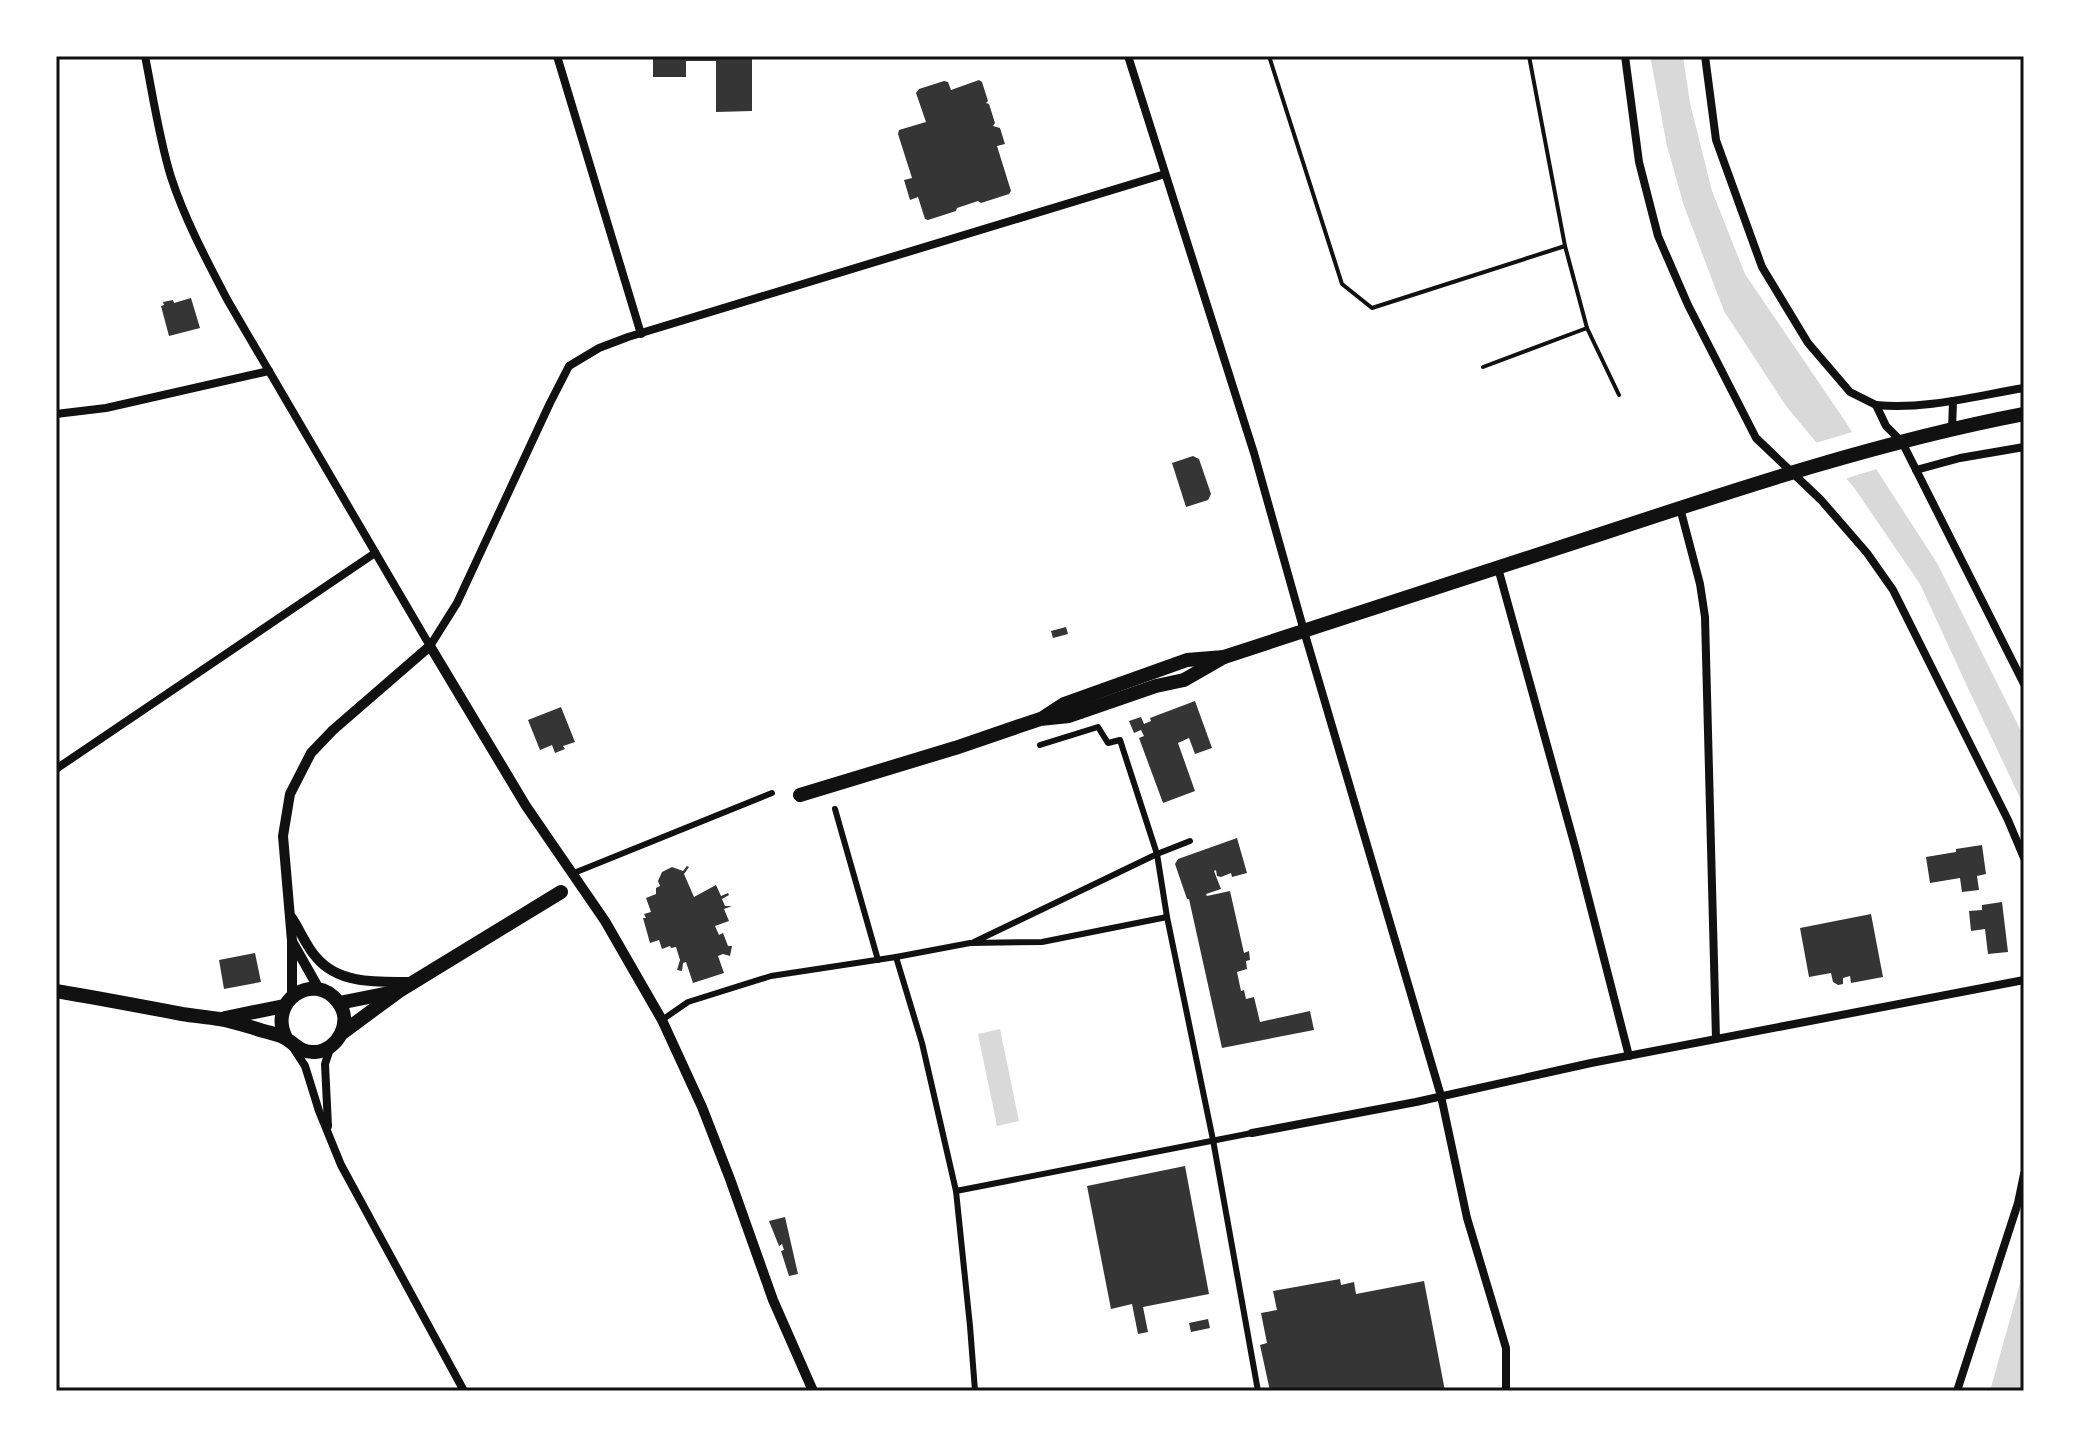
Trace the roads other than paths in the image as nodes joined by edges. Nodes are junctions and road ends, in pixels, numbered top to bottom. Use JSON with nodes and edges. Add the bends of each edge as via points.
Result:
{"nodes":[{"id":1,"x":145,"y":56,"type":"edge"},
{"id":2,"x":557,"y":56,"type":"edge"},
{"id":3,"x":1128,"y":56,"type":"edge"},
{"id":4,"x":1269,"y":56,"type":"edge"},
{"id":5,"x":1529,"y":56,"type":"edge"},
{"id":6,"x":1625,"y":56,"type":"edge"},
{"id":7,"x":1705,"y":56,"type":"edge"},
{"id":8,"x":1165,"y":174,"type":"junction"},
{"id":9,"x":1565,"y":246,"type":"junction"},
{"id":10,"x":1587,"y":328,"type":"junction"},
{"id":11,"x":641,"y":334,"type":"junction"},
{"id":12,"x":1483,"y":367,"type":"dead end"},
{"id":13,"x":269,"y":371,"type":"junction"},
{"id":14,"x":2024,"y":388,"type":"edge"},
{"id":15,"x":1619,"y":395,"type":"dead end"},
{"id":16,"x":1953,"y":401,"type":"junction"},
{"id":17,"x":1876,"y":405,"type":"junction"},
{"id":18,"x":56,"y":414,"type":"edge"},
{"id":19,"x":2024,"y":414,"type":"edge"},
{"id":20,"x":1952,"y":430,"type":"junction"},
{"id":21,"x":1902,"y":442,"type":"junction"},
{"id":22,"x":2024,"y":447,"type":"edge"},
{"id":23,"x":1916,"y":470,"type":"junction"},
{"id":24,"x":1792,"y":473,"type":"junction"},
{"id":25,"x":1680,"y":508,"type":"junction"},
{"id":26,"x":375,"y":553,"type":"junction"},
{"id":27,"x":1498,"y":568,"type":"junction"},
{"id":28,"x":1304,"y":631,"type":"junction"},
{"id":29,"x":430,"y":646,"type":"junction"},
{"id":30,"x":2024,"y":684,"type":"edge"},
{"id":31,"x":1040,"y":745,"type":"dead end"},
{"id":32,"x":56,"y":769,"type":"edge"},
{"id":33,"x":772,"y":793,"type":"dead end"},
{"id":34,"x":800,"y":795,"type":"dead end"},
{"id":35,"x":835,"y":809,"type":"dead end"},
{"id":36,"x":1190,"y":841,"type":"dead end"},
{"id":37,"x":1157,"y":854,"type":"junction"},
{"id":38,"x":2024,"y":858,"type":"edge"},
{"id":39,"x":574,"y":873,"type":"junction"},
{"id":40,"x":561,"y":892,"type":"dead end"},
{"id":41,"x":291,"y":915,"type":"junction"},
{"id":42,"x":1167,"y":917,"type":"junction"},
{"id":43,"x":292,"y":941,"type":"junction"},
{"id":44,"x":970,"y":943,"type":"junction"},
{"id":45,"x":896,"y":957,"type":"junction"},
{"id":46,"x":878,"y":960,"type":"junction"},
{"id":47,"x":2024,"y":980,"type":"edge"},
{"id":48,"x":414,"y":982,"type":"junction"},
{"id":49,"x":319,"y":989,"type":"junction"},
{"id":50,"x":56,"y":991,"type":"edge"},
{"id":51,"x":399,"y":991,"type":"junction"},
{"id":52,"x":288,"y":1001,"type":"junction"},
{"id":53,"x":339,"y":1003,"type":"junction"},
{"id":54,"x":220,"y":1019,"type":"junction"},
{"id":55,"x":662,"y":1020,"type":"junction"},
{"id":56,"x":342,"y":1033,"type":"junction"},
{"id":57,"x":1716,"y":1039,"type":"junction"},
{"id":58,"x":289,"y":1041,"type":"junction"},
{"id":59,"x":331,"y":1046,"type":"junction"},
{"id":60,"x":1629,"y":1056,"type":"junction"},
{"id":61,"x":1441,"y":1096,"type":"junction"},
{"id":62,"x":328,"y":1131,"type":"junction"},
{"id":63,"x":1252,"y":1133,"type":"joint"},
{"id":64,"x":1213,"y":1140,"type":"junction"},
{"id":65,"x":2024,"y":1174,"type":"edge"},
{"id":66,"x":956,"y":1191,"type":"junction"},
{"id":67,"x":464,"y":1391,"type":"edge"},
{"id":68,"x":813,"y":1391,"type":"edge"},
{"id":69,"x":975,"y":1391,"type":"edge"},
{"id":70,"x":1258,"y":1391,"type":"edge"},
{"id":71,"x":1506,"y":1391,"type":"edge"},
{"id":72,"x":1957,"y":1391,"type":"edge"}],
"edges":[{"from":1,"to":13,"type":"street","via":[[161,140],[181,204]]},
{"from":2,"to":11,"type":"street"},
{"from":3,"to":8,"type":"street"},
{"from":4,"to":9,"type":"lane","via":[[1342,284],[1372,308]]},
{"from":5,"to":9,"type":"lane"},
{"from":6,"to":24,"type":"street","via":[[1639,162],[1658,236],[1756,438]]},
{"from":7,"to":17,"type":"street","via":[[1716,140],[1762,267],[1808,343],[1850,392]]},
{"from":8,"to":11,"type":"street"},
{"from":8,"to":28,"type":"street"},
{"from":9,"to":10,"type":"lane"},
{"from":10,"to":12,"type":"lane"},
{"from":10,"to":15,"type":"lane"},
{"from":11,"to":29,"type":"street","via":[[599,348],[569,366],[457,603]]},
{"from":13,"to":18,"type":"street","via":[[106,408]]},
{"from":13,"to":26,"type":"street"},
{"from":14,"to":16,"type":"street"},
{"from":16,"to":17,"type":"street"},
{"from":16,"to":20,"type":"street"},
{"from":17,"to":21,"type":"street"},
{"from":19,"to":20,"type":"main road"},
{"from":20,"to":21,"type":"main road"},
{"from":21,"to":23,"type":"street"},
{"from":21,"to":24,"type":"main road"},
{"from":22,"to":23,"type":"street"},
{"from":23,"to":30,"type":"street"},
{"from":24,"to":25,"type":"main road"},
{"from":24,"to":38,"type":"street","via":[[1867,553],[1893,590]]},
{"from":25,"to":27,"type":"main road"},
{"from":25,"to":57,"type":"street","via":[[1705,617]]},
{"from":26,"to":29,"type":"street"},
{"from":26,"to":32,"type":"street"},
{"from":27,"to":28,"type":"main road"},
{"from":27,"to":60,"type":"street"},
{"from":28,"to":34,"type":"main road","via":[[1224,657],[1184,680]]},
{"from":28,"to":61,"type":"street"},
{"from":29,"to":39,"type":"street","via":[[526,806]]},
{"from":29,"to":41,"type":"street","via":[[333,730],[299,775],[283,836]]},
{"from":31,"to":37,"type":"street","via":[[1098,727],[1108,743],[1120,740]]},
{"from":33,"to":39,"type":"street"},
{"from":35,"to":46,"type":"street"},
{"from":36,"to":37,"type":"street"},
{"from":37,"to":42,"type":"street"},
{"from":37,"to":44,"type":"street"},
{"from":39,"to":55,"type":"street"},
{"from":40,"to":48,"type":"main road"},
{"from":41,"to":43,"type":"street"},
{"from":41,"to":48,"type":"street","via":[[314,955],[339,973],[373,982]]},
{"from":42,"to":44,"type":"street","via":[[1042,942]]},
{"from":42,"to":64,"type":"street"},
{"from":43,"to":49,"type":"street"},
{"from":43,"to":52,"type":"street"},
{"from":44,"to":45,"type":"street"},
{"from":45,"to":46,"type":"street"},
{"from":45,"to":66,"type":"street"},
{"from":46,"to":55,"type":"street","via":[[771,976],[688,1002]]},
{"from":47,"to":57,"type":"street"},
{"from":48,"to":51,"type":"main road"},
{"from":49,"to":52,"type":"main road","via":[[302,991]]},
{"from":49,"to":53,"type":"main road"},
{"from":50,"to":54,"type":"main road"},
{"from":51,"to":53,"type":"main road"},
{"from":51,"to":56,"type":"main road"},
{"from":52,"to":54,"type":"main road"},
{"from":52,"to":58,"type":"main road","via":[[281,1022]]},
{"from":53,"to":56,"type":"main road"},
{"from":54,"to":58,"type":"main road"},
{"from":55,"to":68,"type":"street","via":[[702,1107]]},
{"from":56,"to":59,"type":"main road"},
{"from":57,"to":60,"type":"street"},
{"from":58,"to":59,"type":"main road","via":[[311,1052]]},
{"from":58,"to":62,"type":"street","via":[[305,1066]]},
{"from":59,"to":62,"type":"street","via":[[325,1064]]},
{"from":60,"to":61,"type":"street"},
{"from":61,"to":63,"type":"street"},
{"from":61,"to":71,"type":"street","via":[[1467,1218],[1506,1348]]},
{"from":62,"to":67,"type":"street","via":[[341,1165]]},
{"from":63,"to":64,"type":"street"},
{"from":64,"to":66,"type":"street"},
{"from":64,"to":70,"type":"street"},
{"from":65,"to":72,"type":"street"},
{"from":66,"to":69,"type":"street"}]}
